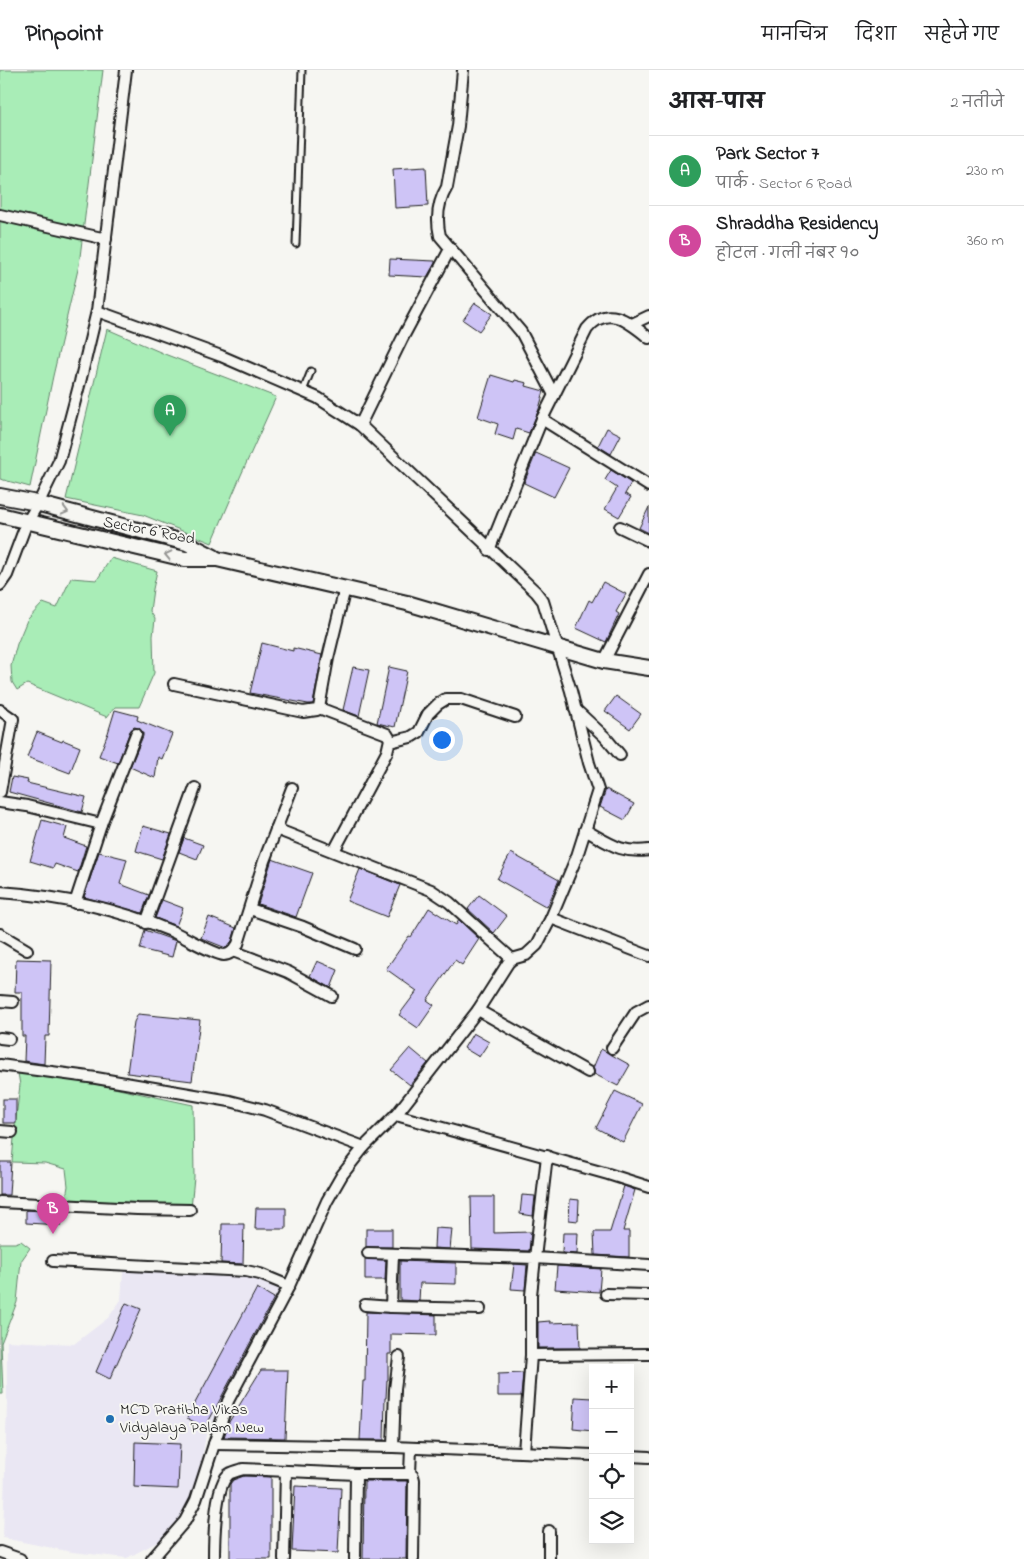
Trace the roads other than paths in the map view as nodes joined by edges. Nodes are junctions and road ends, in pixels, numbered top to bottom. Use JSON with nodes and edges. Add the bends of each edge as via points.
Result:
{"nodes":[{"id":1,"x":126,"y":70,"type":"edge"},
{"id":2,"x":302,"y":70,"type":"edge"},
{"id":3,"x":463,"y":70,"type":"edge"},
{"id":4,"x":0,"y":215,"type":"edge"},
{"id":5,"x":106,"y":239,"type":"junction"},
{"id":6,"x":296,"y":244,"type":"dead end"},
{"id":7,"x":450,"y":249,"type":"junction"},
{"id":8,"x":97,"y":311,"type":"junction"},
{"id":9,"x":649,"y":316,"type":"edge"},
{"id":10,"x":632,"y":324,"type":"junction"},
{"id":11,"x":649,"y":338,"type":"edge"},
{"id":12,"x":311,"y":371,"type":"dead end"},
{"id":13,"x":303,"y":391,"type":"junction"},
{"id":14,"x":554,"y":394,"type":"junction"},
{"id":15,"x":542,"y":419,"type":"junction"},
{"id":16,"x":360,"y":425,"type":"junction"},
{"id":17,"x":649,"y":486,"type":"edge"},
{"id":18,"x":0,"y":496,"type":"edge"},
{"id":19,"x":38,"y":504,"type":"junction"},
{"id":20,"x":0,"y":515,"type":"edge"},
{"id":21,"x":27,"y":522,"type":"junction"},
{"id":22,"x":620,"y":527,"type":"dead end"},
{"id":23,"x":649,"y":541,"type":"edge"},
{"id":24,"x":489,"y":550,"type":"junction"},
{"id":25,"x":217,"y":558,"type":"junction"},
{"id":26,"x":649,"y":574,"type":"edge"},
{"id":27,"x":0,"y":585,"type":"edge"},
{"id":28,"x":344,"y":588,"type":"junction"},
{"id":29,"x":557,"y":647,"type":"junction"},
{"id":30,"x":604,"y":661,"type":"junction"},
{"id":31,"x":649,"y":668,"type":"edge"},
{"id":32,"x":174,"y":684,"type":"dead end"},
{"id":33,"x":319,"y":708,"type":"junction"},
{"id":34,"x":575,"y":708,"type":"junction"},
{"id":35,"x":0,"y":710,"type":"edge"},
{"id":36,"x":515,"y":717,"type":"dead end"},
{"id":37,"x":136,"y":734,"type":"dead end"},
{"id":38,"x":390,"y":742,"type":"junction"},
{"id":39,"x":620,"y":755,"type":"dead end"},
{"id":40,"x":195,"y":788,"type":"dead end"},
{"id":41,"x":292,"y":788,"type":"dead end"},
{"id":42,"x":0,"y":792,"type":"edge"},
{"id":43,"x":0,"y":802,"type":"edge"},
{"id":44,"x":101,"y":824,"type":"junction"},
{"id":45,"x":276,"y":829,"type":"junction"},
{"id":46,"x":585,"y":830,"type":"junction"},
{"id":47,"x":649,"y":850,"type":"edge"},
{"id":48,"x":334,"y":851,"type":"junction"},
{"id":49,"x":0,"y":892,"type":"edge"},
{"id":50,"x":74,"y":903,"type":"junction"},
{"id":51,"x":250,"y":909,"type":"junction"},
{"id":52,"x":551,"y":918,"type":"junction"},
{"id":53,"x":146,"y":922,"type":"junction"},
{"id":54,"x":0,"y":934,"type":"edge"},
{"id":55,"x":355,"y":949,"type":"dead end"},
{"id":56,"x":27,"y":950,"type":"dead end"},
{"id":57,"x":233,"y":951,"type":"junction"},
{"id":58,"x":649,"y":956,"type":"edge"},
{"id":59,"x":512,"y":959,"type":"junction"},
{"id":60,"x":332,"y":996,"type":"dead end"},
{"id":61,"x":0,"y":1001,"type":"edge"},
{"id":62,"x":13,"y":1002,"type":"dead end"},
{"id":63,"x":649,"y":1003,"type":"edge"},
{"id":64,"x":478,"y":1010,"type":"junction"},
{"id":65,"x":612,"y":1048,"type":"dead end"},
{"id":66,"x":0,"y":1066,"type":"edge"},
{"id":67,"x":588,"y":1072,"type":"dead end"},
{"id":68,"x":396,"y":1114,"type":"junction"},
{"id":69,"x":0,"y":1131,"type":"edge"},
{"id":70,"x":12,"y":1132,"type":"dead end"},
{"id":71,"x":364,"y":1148,"type":"junction"},
{"id":72,"x":547,"y":1156,"type":"junction"},
{"id":73,"x":649,"y":1187,"type":"edge"},
{"id":74,"x":5,"y":1202,"type":"edge"},
{"id":75,"x":190,"y":1210,"type":"dead end"},
{"id":76,"x":368,"y":1253,"type":"dead end"},
{"id":77,"x":393,"y":1254,"type":"junction"},
{"id":78,"x":535,"y":1258,"type":"junction"},
{"id":79,"x":53,"y":1261,"type":"dead end"},
{"id":80,"x":649,"y":1265,"type":"edge"},
{"id":81,"x":289,"y":1286,"type":"junction"},
{"id":82,"x":606,"y":1294,"type":"dead end"},
{"id":83,"x":649,"y":1295,"type":"edge"},
{"id":84,"x":365,"y":1305,"type":"dead end"},
{"id":85,"x":391,"y":1307,"type":"junction"},
{"id":86,"x":480,"y":1309,"type":"dead end"},
{"id":87,"x":531,"y":1354,"type":"junction"},
{"id":88,"x":649,"y":1354,"type":"edge"},
{"id":89,"x":399,"y":1357,"type":"dead end"},
{"id":90,"x":214,"y":1444,"type":"junction"},
{"id":91,"x":392,"y":1447,"type":"junction"},
{"id":92,"x":411,"y":1448,"type":"junction"},
{"id":93,"x":524,"y":1452,"type":"junction"},
{"id":94,"x":589,"y":1455,"type":"edge"},
{"id":95,"x":634,"y":1456,"type":"edge"},
{"id":96,"x":649,"y":1457,"type":"edge"},
{"id":97,"x":286,"y":1470,"type":"junction"},
{"id":98,"x":356,"y":1474,"type":"junction"},
{"id":99,"x":410,"y":1474,"type":"junction"},
{"id":100,"x":549,"y":1531,"type":"dead end"},
{"id":101,"x":0,"y":1552,"type":"edge"},
{"id":102,"x":20,"y":1559,"type":"edge"},
{"id":103,"x":152,"y":1559,"type":"edge"},
{"id":104,"x":214,"y":1559,"type":"edge"},
{"id":105,"x":284,"y":1559,"type":"edge"},
{"id":106,"x":355,"y":1559,"type":"edge"},
{"id":107,"x":412,"y":1559,"type":"edge"},
{"id":108,"x":549,"y":1559,"type":"edge"}],
"edges":[{"from":1,"to":5,"type":"street"},
{"from":2,"to":6,"type":"lane"},
{"from":3,"to":7,"type":"street","via":[[458,126],[437,222],[440,236]]},
{"from":4,"to":5,"type":"street"},
{"from":5,"to":8,"type":"street"},
{"from":7,"to":14,"type":"street","via":[[521,332]]},
{"from":7,"to":16,"type":"street"},
{"from":8,"to":13,"type":"street"},
{"from":8,"to":19,"type":"street","via":[[59,461]]},
{"from":9,"to":10,"type":"street"},
{"from":10,"to":11,"type":"street"},
{"from":10,"to":14,"type":"street","via":[[609,315],[592,323]]},
{"from":12,"to":13,"type":"lane"},
{"from":13,"to":16,"type":"street"},
{"from":14,"to":15,"type":"street"},
{"from":15,"to":17,"type":"street"},
{"from":15,"to":24,"type":"street"},
{"from":16,"to":24,"type":"street"},
{"from":18,"to":19,"type":"street","name":"Sector 6 Road"},
{"from":19,"to":21,"type":"street"},
{"from":19,"to":25,"type":"street","name":"Sector 6 Road","one_way":true,"via":[[187,543]]},
{"from":20,"to":21,"type":"street","name":"Sector 6 Road"},
{"from":25,"to":21,"type":"street","name":"Sector 6 Road","one_way":true,"via":[[185,559]]},
{"from":21,"to":27,"type":"street"},
{"from":22,"to":23,"type":"street"},
{"from":24,"to":29,"type":"street","via":[[543,601]]},
{"from":25,"to":28,"type":"street"},
{"from":26,"to":30,"type":"street"},
{"from":28,"to":29,"type":"street"},
{"from":28,"to":33,"type":"street"},
{"from":29,"to":30,"type":"street"},
{"from":29,"to":34,"type":"street"},
{"from":30,"to":31,"type":"street"},
{"from":32,"to":33,"type":"street","via":[[303,712]]},
{"from":33,"to":38,"type":"street","via":[[387,734]]},
{"from":34,"to":39,"type":"street"},
{"from":34,"to":46,"type":"street","via":[[598,790]]},
{"from":35,"to":42,"type":"street","via":[[13,719]]},
{"from":36,"to":38,"type":"street","via":[[461,699],[446,699],[428,714],[419,732]]},
{"from":37,"to":44,"type":"street"},
{"from":38,"to":48,"type":"street"},
{"from":40,"to":53,"type":"street"},
{"from":41,"to":45,"type":"street"},
{"from":43,"to":44,"type":"street"},
{"from":44,"to":50,"type":"street"},
{"from":45,"to":48,"type":"street"},
{"from":45,"to":51,"type":"street"},
{"from":46,"to":47,"type":"street","via":[[620,849]]},
{"from":46,"to":52,"type":"street"},
{"from":48,"to":59,"type":"street","via":[[431,890],[449,902]]},
{"from":49,"to":50,"type":"street"},
{"from":50,"to":53,"type":"street"},
{"from":51,"to":55,"type":"street"},
{"from":51,"to":57,"type":"street"},
{"from":52,"to":58,"type":"street"},
{"from":52,"to":59,"type":"street","via":[[537,945],[526,955]]},
{"from":53,"to":57,"type":"street","via":[[219,953]]},
{"from":54,"to":56,"type":"street"},
{"from":57,"to":60,"type":"street","via":[[288,972]]},
{"from":59,"to":64,"type":"street"},
{"from":61,"to":62,"type":"street"},
{"from":63,"to":65,"type":"street","via":[[636,1012]]},
{"from":64,"to":67,"type":"street"},
{"from":64,"to":68,"type":"street"},
{"from":66,"to":71,"type":"street","via":[[88,1076],[230,1101],[265,1110]]},
{"from":68,"to":71,"type":"street"},
{"from":68,"to":72,"type":"street"},
{"from":69,"to":70,"type":"street"},
{"from":71,"to":81,"type":"street","via":[[342,1175],[327,1201]]},
{"from":72,"to":73,"type":"street"},
{"from":72,"to":78,"type":"street"},
{"from":74,"to":75,"type":"street"},
{"from":76,"to":77,"type":"street"},
{"from":77,"to":78,"type":"street"},
{"from":77,"to":85,"type":"street"},
{"from":78,"to":80,"type":"street"},
{"from":78,"to":87,"type":"street"},
{"from":79,"to":81,"type":"street","via":[[246,1271]]},
{"from":81,"to":90,"type":"street","via":[[228,1401]]},
{"from":82,"to":83,"type":"street"},
{"from":84,"to":85,"type":"street"},
{"from":85,"to":86,"type":"street"},
{"from":87,"to":88,"type":"street"},
{"from":87,"to":93,"type":"street"},
{"from":89,"to":91,"type":"street"},
{"from":90,"to":91,"type":"street"},
{"from":90,"to":103,"type":"street","via":[[196,1500],[185,1521]]},
{"from":91,"to":92,"type":"street"},
{"from":92,"to":93,"type":"street"},
{"from":92,"to":99,"type":"street"},
{"from":93,"to":94,"type":"street"},
{"from":95,"to":96,"type":"street"},
{"from":97,"to":98,"type":"street"},
{"from":97,"to":104,"type":"street","via":[[243,1469],[229,1474],[218,1496]]},
{"from":97,"to":105,"type":"street"},
{"from":98,"to":99,"type":"street"},
{"from":98,"to":106,"type":"street"},
{"from":99,"to":107,"type":"street","via":[[414,1480]]},
{"from":100,"to":108,"type":"street"},
{"from":101,"to":102,"type":"street"}]}
